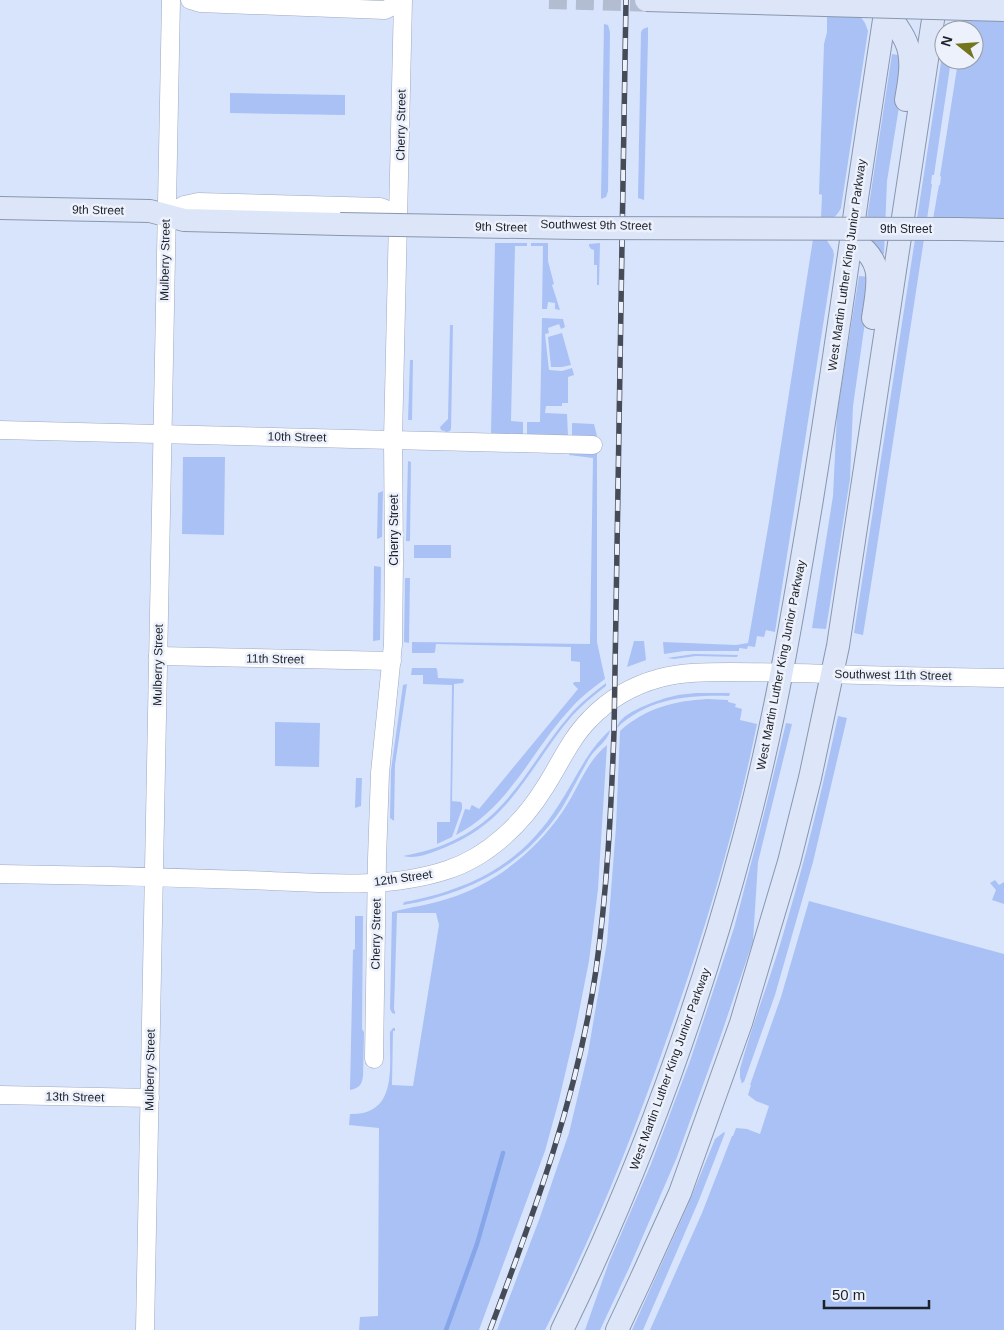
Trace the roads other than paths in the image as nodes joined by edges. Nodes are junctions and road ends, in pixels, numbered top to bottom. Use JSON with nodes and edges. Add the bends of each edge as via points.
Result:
{"nodes":[{"id":1,"x":170,"y":0,"type":"edge"},
{"id":2,"x":190,"y":0,"type":"edge"},
{"id":3,"x":399,"y":0,"type":"edge"},
{"id":4,"x":403,"y":0,"type":"edge"},
{"id":5,"x":646,"y":0,"type":"edge"},
{"id":6,"x":936,"y":0,"type":"edge"},
{"id":7,"x":886,"y":4,"type":"edge"},
{"id":8,"x":1004,"y":10,"type":"edge"},
{"id":9,"x":0,"y":208,"type":"edge"},
{"id":10,"x":166,"y":215,"type":"junction"},
{"id":11,"x":904,"y":216,"type":"junction"},
{"id":12,"x":398,"y":222,"type":"junction"},
{"id":13,"x":1004,"y":230,"type":"edge"},
{"id":14,"x":852,"y":240,"type":"junction"},
{"id":15,"x":0,"y":430,"type":"edge"},
{"id":16,"x":162,"y":434,"type":"junction"},
{"id":17,"x":394,"y":439,"type":"junction"},
{"id":18,"x":869,"y":442,"type":"junction"},
{"id":19,"x":593,"y":445,"type":"dead end"},
{"id":20,"x":158,"y":656,"type":"junction"},
{"id":21,"x":392,"y":661,"type":"junction"},
{"id":22,"x":782,"y":672,"type":"junction"},
{"id":23,"x":833,"y":674,"type":"junction"},
{"id":24,"x":1004,"y":678,"type":"edge"},
{"id":25,"x":0,"y":874,"type":"edge"},
{"id":26,"x":154,"y":877,"type":"junction"},
{"id":27,"x":377,"y":882,"type":"junction"},
{"id":28,"x":374,"y":1060,"type":"dead end"},
{"id":29,"x":0,"y":1095,"type":"edge"},
{"id":30,"x":150,"y":1098,"type":"junction"},
{"id":31,"x":145,"y":1330,"type":"edge"},
{"id":32,"x":562,"y":1330,"type":"edge"},
{"id":33,"x":616,"y":1330,"type":"edge"}],
"edges":[{"from":1,"to":10,"type":"street","name":"Mulberry Street"},
{"from":2,"to":3,"type":"street","via":[[200,4],[385,10]]},
{"from":4,"to":12,"type":"street","name":"Cherry Street"},
{"from":5,"to":8,"type":"main road","bridge":true},
{"from":6,"to":11,"type":"main road"},
{"from":7,"to":11,"type":"main road","via":[[910,55],[896,177],[896,196]]},
{"from":7,"to":14,"type":"main road","name":"West Martin Luther King Junior Parkway"},
{"from":9,"to":10,"type":"main road","name":"9th Street","via":[[150,211]]},
{"from":10,"to":12,"type":"street","via":[[198,202],[380,207],[391,212]]},
{"from":10,"to":13,"type":"main road","name":"9th Street","bridge":true,"via":[[184,220],[340,224]]},
{"from":10,"to":16,"type":"street","name":"Mulberry Street"},
{"from":11,"to":18,"type":"main road"},
{"from":12,"to":14,"type":"street","name":"Southwest 9th Street","via":[[812,226]]},
{"from":12,"to":17,"type":"street","name":"Cherry Street"},
{"from":14,"to":18,"type":"main road","via":[[869,254],[876,264],[878,276],[862,398],[862,414]]},
{"from":14,"to":22,"type":"main road","name":"West Martin Luther King Junior Parkway"},
{"from":15,"to":16,"type":"street","name":"10th Street"},
{"from":16,"to":17,"type":"street","name":"10th Street"},
{"from":16,"to":20,"type":"street","name":"Mulberry Street"},
{"from":17,"to":19,"type":"street","name":"10th Street"},
{"from":17,"to":21,"type":"street","name":"Cherry Street"},
{"from":18,"to":23,"type":"main road"},
{"from":20,"to":21,"type":"street","name":"11th Street"},
{"from":20,"to":26,"type":"street","name":"Mulberry Street"},
{"from":21,"to":27,"type":"street","name":"Cherry Street","via":[[380,772]]},
{"from":22,"to":23,"type":"street","name":"Southwest 11th Street"},
{"from":22,"to":27,"type":"street","name":"12th Street","via":[[680,674],[637,686],[614,698],[589,719],[568,746],[530,810],[493,845],[450,870],[424,877]]},
{"from":22,"to":32,"type":"main road","name":"West Martin Luther King Junior Parkway","via":[[744,838],[689,1022],[627,1186]]},
{"from":23,"to":24,"type":"street","name":"Southwest 11th Street"},
{"from":23,"to":33,"type":"main road","via":[[789,862],[742,1023],[680,1193]]},
{"from":25,"to":26,"type":"street","name":"12th Street"},
{"from":26,"to":27,"type":"street","name":"12th Street"},
{"from":26,"to":30,"type":"street","name":"Mulberry Street"},
{"from":27,"to":28,"type":"street","name":"Cherry Street"},
{"from":29,"to":30,"type":"street","name":"13th Street"},
{"from":30,"to":31,"type":"street","name":"Mulberry Street"}]}
